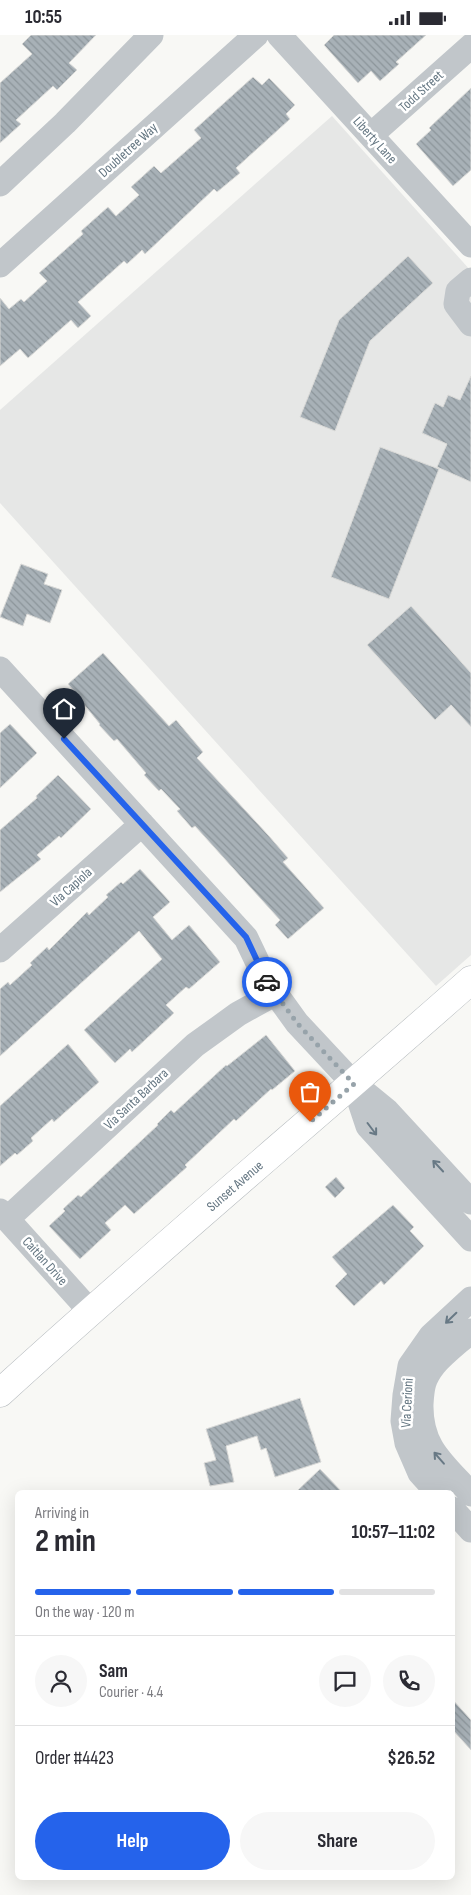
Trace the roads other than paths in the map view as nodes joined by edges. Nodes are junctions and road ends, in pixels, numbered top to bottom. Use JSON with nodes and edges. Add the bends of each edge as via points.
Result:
{"nodes":[{"id":1,"x":150,"y":35,"type":"edge"},
{"id":2,"x":256,"y":35,"type":"edge"},
{"id":3,"x":279,"y":35,"type":"edge"},
{"id":4,"x":471,"y":46,"type":"edge"},
{"id":5,"x":371,"y":135,"type":"junction"},
{"id":6,"x":0,"y":184,"type":"edge"},
{"id":7,"x":471,"y":245,"type":"edge"},
{"id":8,"x":0,"y":265,"type":"edge"},
{"id":9,"x":471,"y":279,"type":"edge"},
{"id":10,"x":471,"y":324,"type":"edge"},
{"id":11,"x":0,"y":669,"type":"edge"},
{"id":12,"x":142,"y":824,"type":"junction"},
{"id":13,"x":0,"y":949,"type":"edge"},
{"id":14,"x":471,"y":981,"type":"edge"},
{"id":15,"x":276,"y":993,"type":"junction"},
{"id":16,"x":354,"y":1084,"type":"junction"},
{"id":17,"x":471,"y":1202,"type":"edge"},
{"id":18,"x":4,"y":1215,"type":"edge"},
{"id":19,"x":471,"y":1239,"type":"edge"},
{"id":20,"x":471,"y":1299,"type":"edge"},
{"id":21,"x":90,"y":1311,"type":"junction"},
{"id":22,"x":471,"y":1331,"type":"edge"},
{"id":23,"x":0,"y":1393,"type":"edge"},
{"id":24,"x":435,"y":1490,"type":"edge"},
{"id":25,"x":471,"y":1494,"type":"edge"},
{"id":26,"x":455,"y":1512,"type":"edge"},
{"id":27,"x":471,"y":1530,"type":"edge"}],
"edges":[{"from":1,"to":6,"type":"street","via":[[65,123]]},
{"from":2,"to":8,"type":"street","name":"Doubletree Way"},
{"from":3,"to":5,"type":"street","name":"Liberty Lane"},
{"from":4,"to":5,"type":"street","name":"Todd Street"},
{"from":5,"to":7,"type":"street","name":"Liberty Lane"},
{"from":9,"to":10,"type":"street","via":[[458,291],[456,304]]},
{"from":11,"to":12,"type":"street"},
{"from":12,"to":13,"type":"street","name":"Via Capiola"},
{"from":12,"to":15,"type":"street","via":[[246,937],[266,980]]},
{"from":14,"to":16,"type":"main road","name":"Sunset Avenue"},
{"from":15,"to":16,"type":"street","via":[[297,1023]]},
{"from":15,"to":18,"type":"street","name":"Via Santa Barbara","via":[[238,1013],[195,1045]]},
{"from":17,"to":16,"type":"street","one_way":true,"via":[[387,1111]]},
{"from":16,"to":19,"type":"street","one_way":true,"via":[[368,1125]]},
{"from":16,"to":21,"type":"main road","name":"Sunset Avenue"},
{"from":18,"to":21,"type":"street","name":"Caitlan Drive"},
{"from":20,"to":24,"type":"street","name":"Via Cerioni","one_way":true,"via":[[432,1336],[410,1366],[405,1395],[407,1443],[420,1473]]},
{"from":21,"to":23,"type":"main road","name":"Sunset Avenue"},
{"from":25,"to":22,"type":"street","name":"Via Cerioni","one_way":true,"via":[[434,1453],[425,1437],[421,1416],[422,1385],[434,1364]]},
{"from":26,"to":27,"type":"street"}]}
